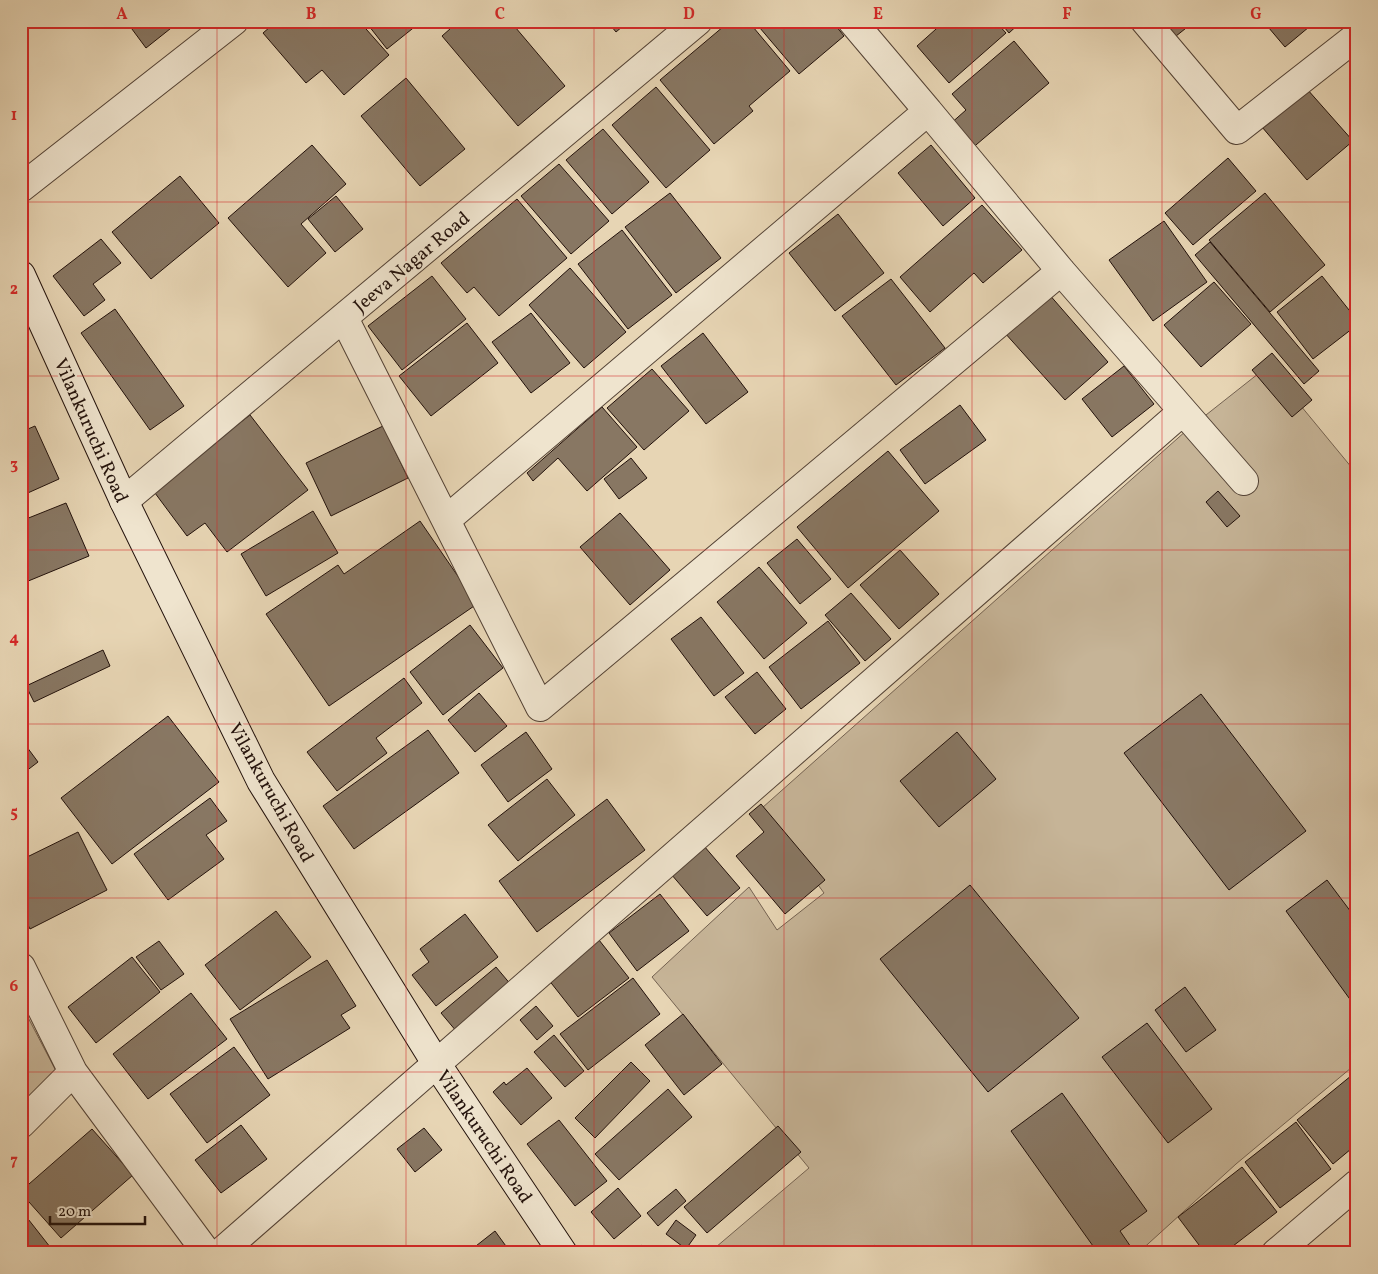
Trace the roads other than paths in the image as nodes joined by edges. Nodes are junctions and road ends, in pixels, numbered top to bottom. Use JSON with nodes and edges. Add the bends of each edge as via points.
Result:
{"nodes":[{"id":1,"x":234,"y":21,"type":"edge"},
{"id":2,"x":698,"y":21,"type":"edge"},
{"id":3,"x":852,"y":21,"type":"edge"},
{"id":4,"x":1145,"y":21,"type":"edge"},
{"id":5,"x":1357,"y":36,"type":"edge"},
{"id":6,"x":928,"y":111,"type":"junction"},
{"id":7,"x":21,"y":188,"type":"edge"},
{"id":8,"x":1062,"y":271,"type":"junction"},
{"id":9,"x":21,"y":275,"type":"edge"},
{"id":10,"x":344,"y":318,"type":"junction"},
{"id":11,"x":1183,"y":411,"type":"junction"},
{"id":12,"x":1244,"y":481,"type":"dead end"},
{"id":13,"x":124,"y":501,"type":"junction"},
{"id":14,"x":446,"y":520,"type":"junction"},
{"id":15,"x":21,"y":967,"type":"edge"},
{"id":16,"x":436,"y":1063,"type":"junction"},
{"id":17,"x":74,"y":1072,"type":"junction"},
{"id":18,"x":21,"y":1124,"type":"edge"},
{"id":19,"x":1357,"y":1184,"type":"edge"},
{"id":20,"x":207,"y":1253,"type":"edge"},
{"id":21,"x":220,"y":1253,"type":"edge"},
{"id":22,"x":563,"y":1253,"type":"edge"},
{"id":23,"x":1276,"y":1253,"type":"edge"}],
"edges":[{"from":1,"to":7,"type":"street"},
{"from":2,"to":10,"type":"street","name":"Jeeva Nagar Road"},
{"from":3,"to":6,"type":"street"},
{"from":4,"to":5,"type":"street","via":[[1237,130]]},
{"from":6,"to":8,"type":"street"},
{"from":6,"to":14,"type":"street"},
{"from":8,"to":11,"type":"street"},
{"from":8,"to":14,"type":"street","via":[[540,707]]},
{"from":9,"to":13,"type":"street","name":"Vilankuruchi Road"},
{"from":10,"to":13,"type":"street","name":"Jeeva Nagar Road"},
{"from":10,"to":14,"type":"street"},
{"from":11,"to":12,"type":"street"},
{"from":11,"to":16,"type":"street"},
{"from":13,"to":16,"type":"street","name":"Vilankuruchi Road","via":[[261,780]]},
{"from":15,"to":17,"type":"street"},
{"from":16,"to":21,"type":"street"},
{"from":16,"to":22,"type":"street","name":"Vilankuruchi Road"},
{"from":17,"to":18,"type":"street"},
{"from":17,"to":20,"type":"street"},
{"from":19,"to":23,"type":"street"}]}
